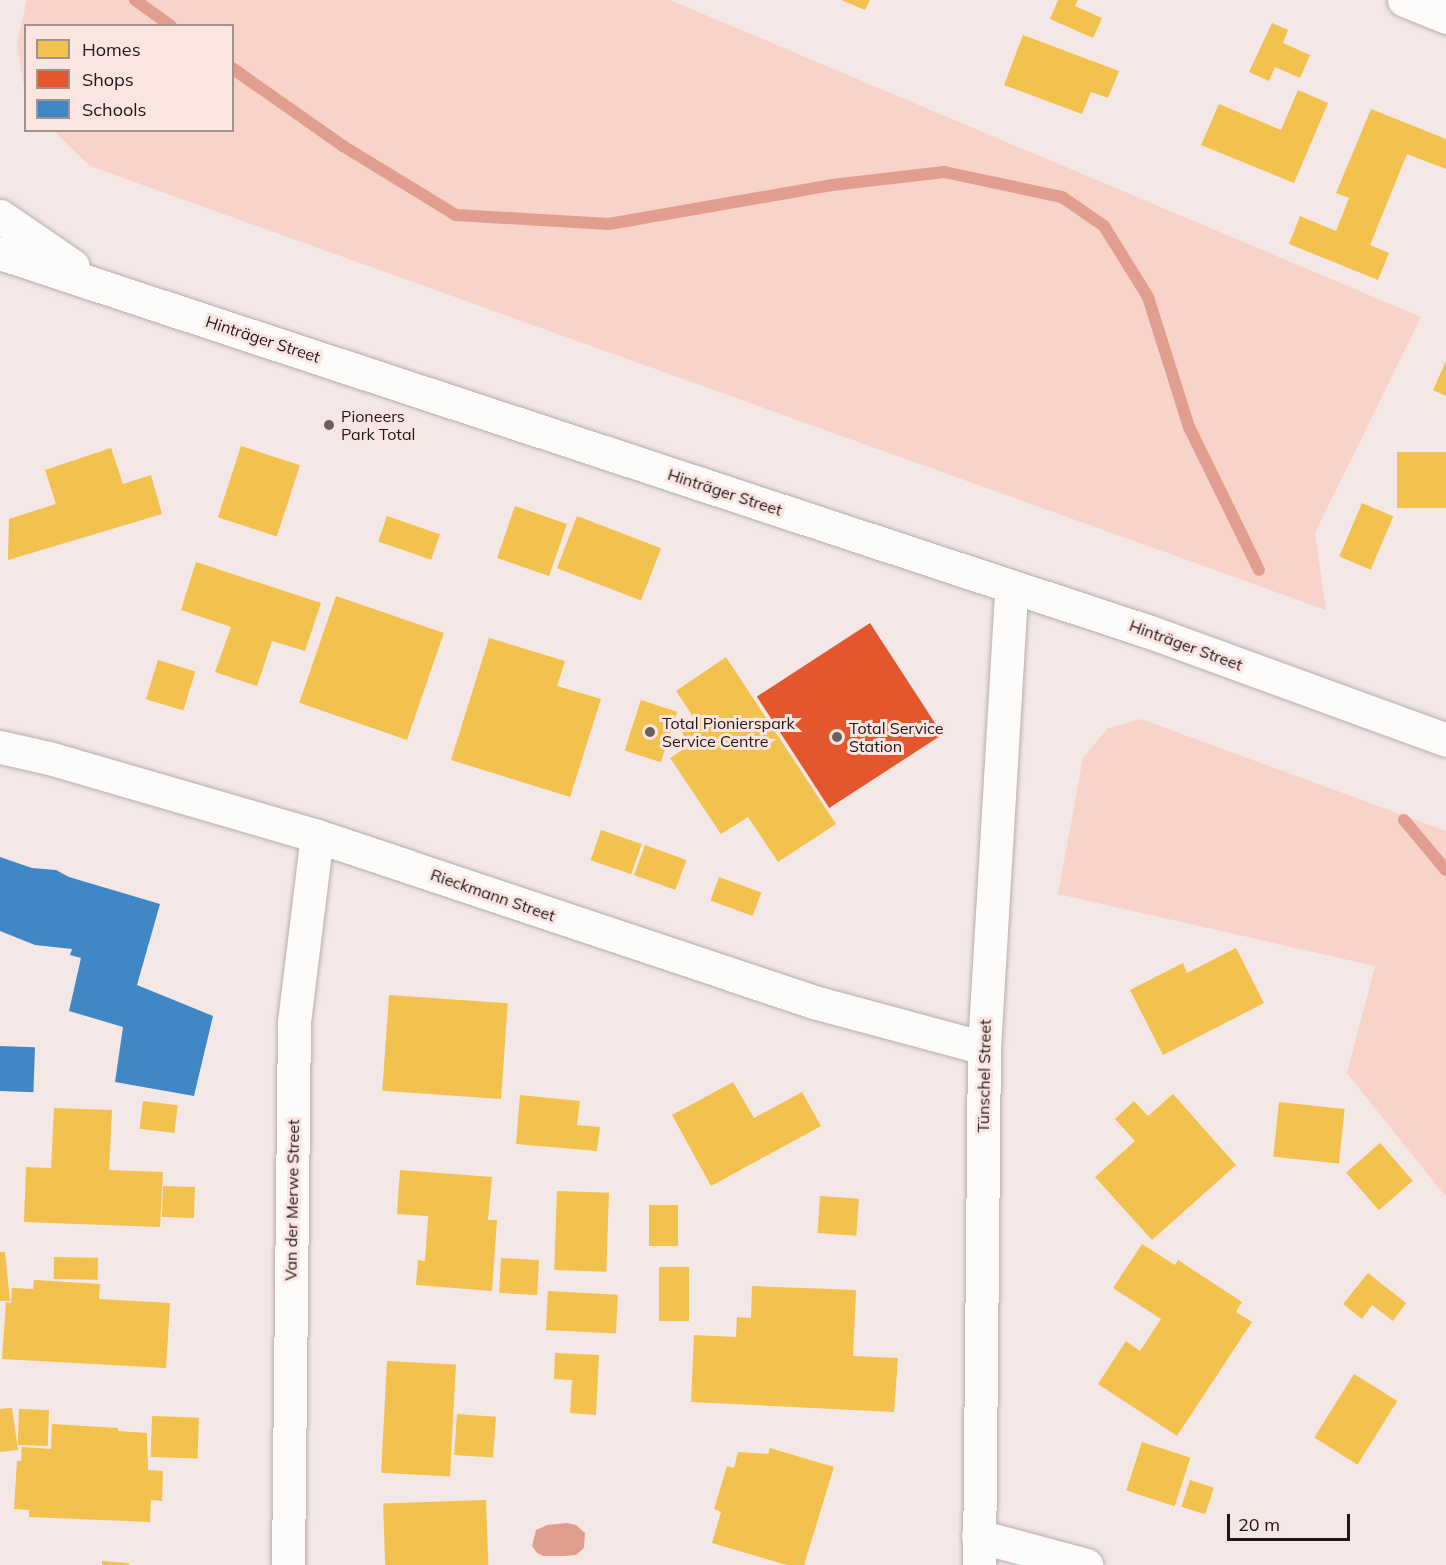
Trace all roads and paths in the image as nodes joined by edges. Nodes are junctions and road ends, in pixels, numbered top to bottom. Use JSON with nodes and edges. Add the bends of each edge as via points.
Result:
{"nodes":[{"id":1,"x":1404,"y":0,"type":"edge"},
{"id":2,"x":1446,"y":17,"type":"edge"},
{"id":3,"x":0,"y":216,"type":"edge"},
{"id":4,"x":0,"y":253,"type":"edge"},
{"id":5,"x":96,"y":283,"type":"junction"},
{"id":6,"x":1011,"y":587,"type":"junction"},
{"id":7,"x":1446,"y":740,"type":"edge"},
{"id":8,"x":0,"y":747,"type":"edge"},
{"id":9,"x":316,"y":836,"type":"junction"},
{"id":10,"x":984,"y":1048,"type":"junction"},
{"id":11,"x":978,"y":1550,"type":"edge"},
{"id":12,"x":288,"y":1565,"type":"edge"},
{"id":13,"x":1086,"y":1565,"type":"edge"}],
"edges":[{"from":1,"to":2,"type":"street"},
{"from":3,"to":5,"type":"street"},
{"from":4,"to":5,"type":"street","name":"Hinträger Street"},
{"from":5,"to":6,"type":"street","name":"Hinträger Street"},
{"from":6,"to":7,"type":"street","name":"Hinträger Street","via":[[1150,632]]},
{"from":6,"to":10,"type":"street","name":"Tünschel Street"},
{"from":8,"to":9,"type":"street","name":"Rieckmann Street"},
{"from":9,"to":10,"type":"street","name":"Rieckmann Street","via":[[813,1002]]},
{"from":9,"to":12,"type":"street","name":"Van der Merwe Street","via":[[294,1022]]},
{"from":10,"to":11,"type":"street","name":"Tünschel Street"},
{"from":11,"to":13,"type":"street"}]}
